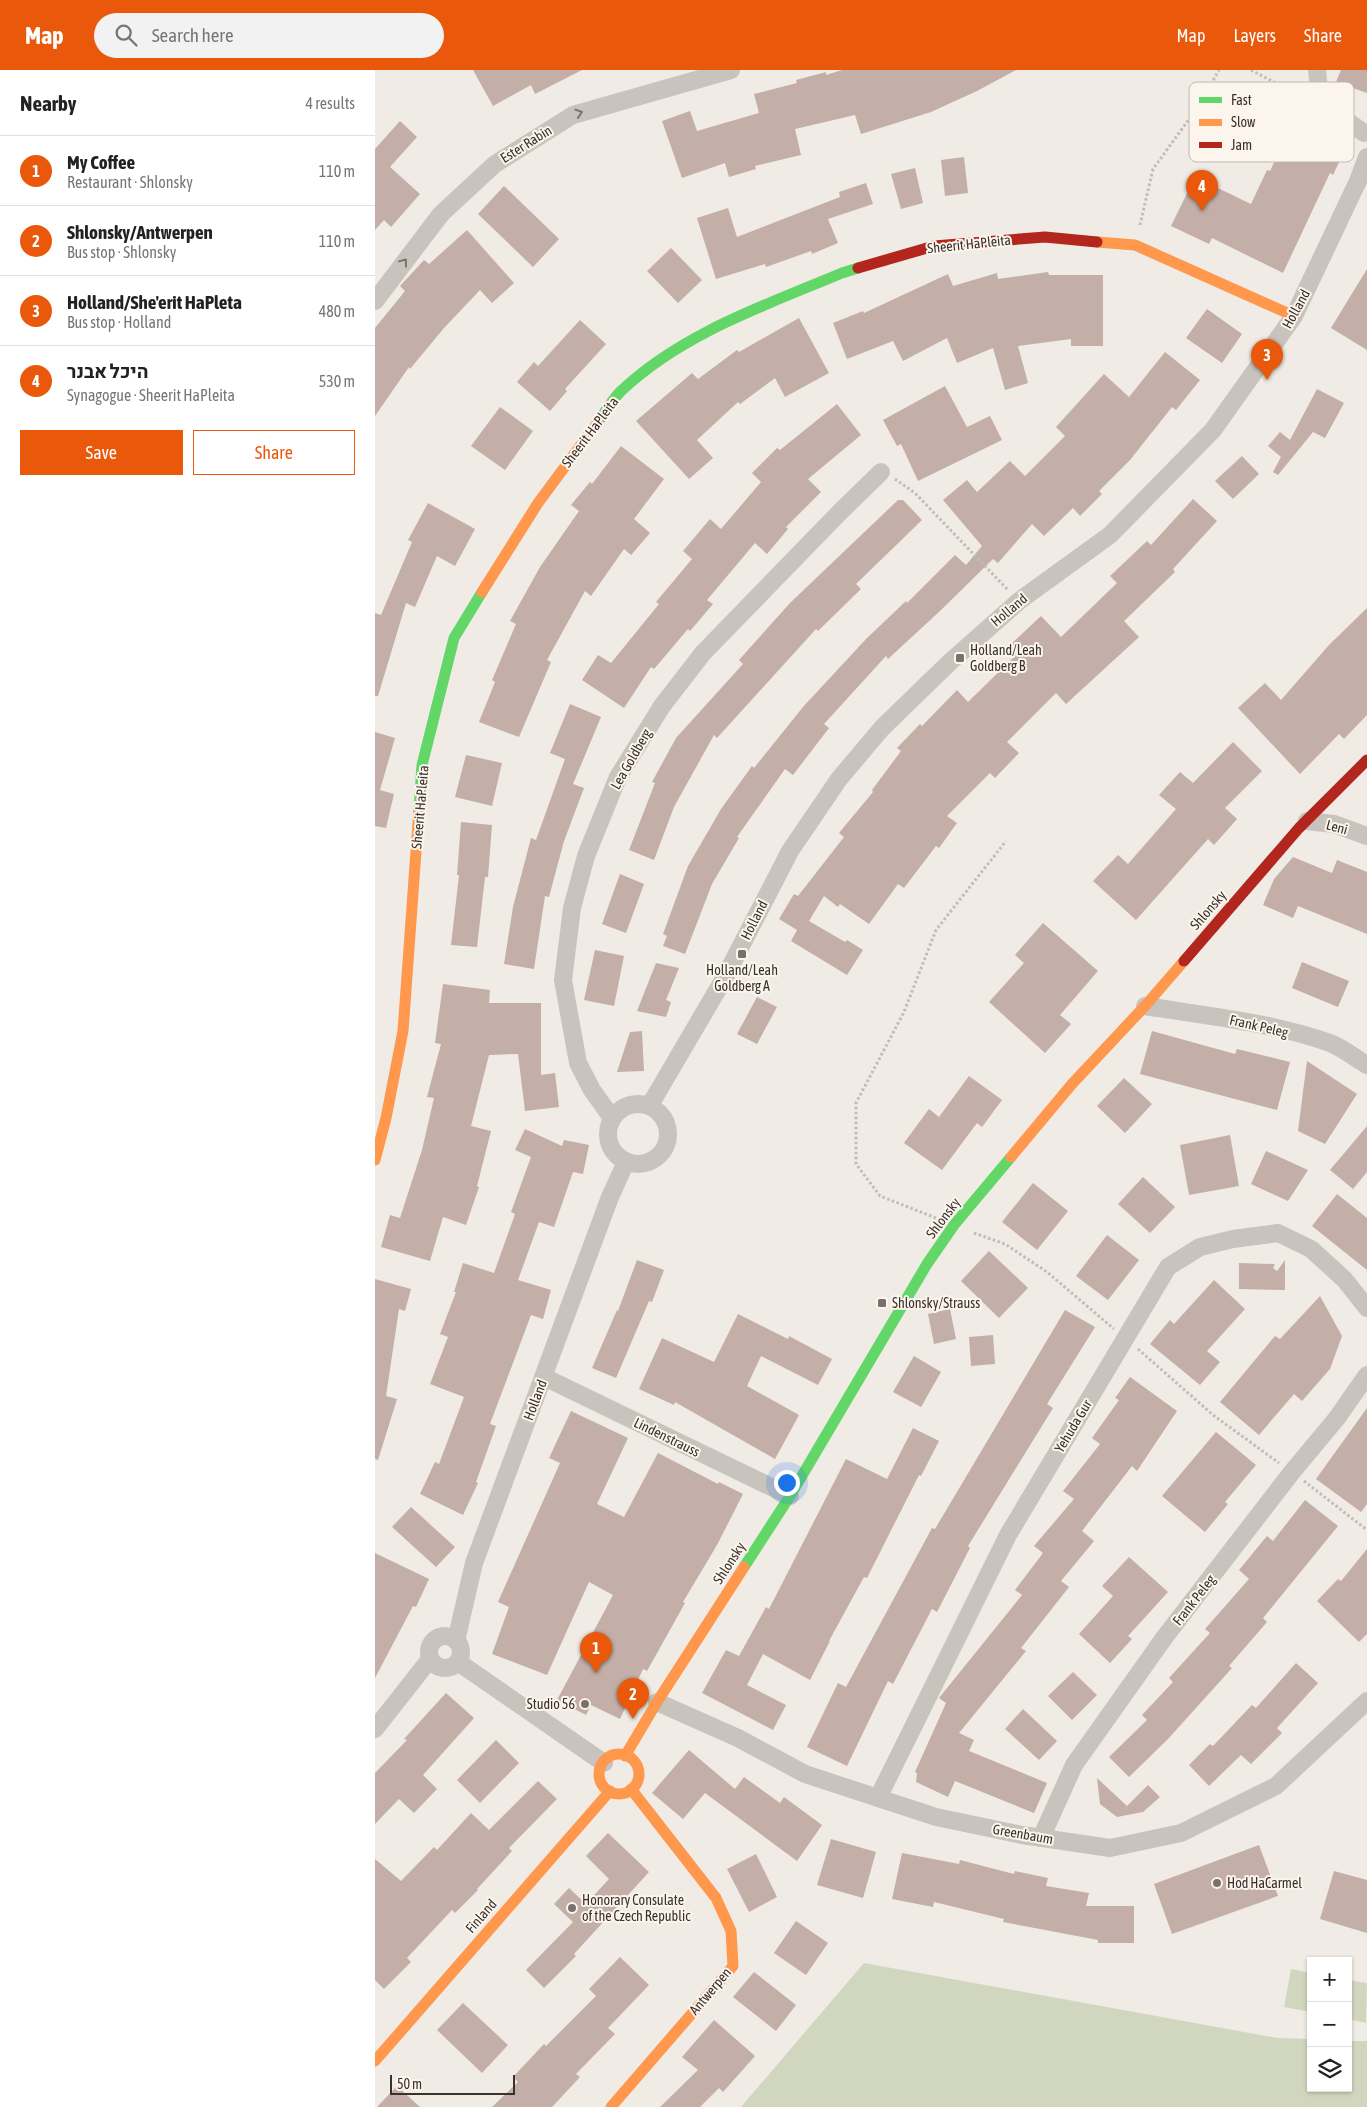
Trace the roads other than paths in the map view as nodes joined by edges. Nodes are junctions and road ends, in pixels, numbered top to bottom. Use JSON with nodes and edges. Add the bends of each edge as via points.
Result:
{"nodes":[{"id":1,"x":731,"y":70,"type":"edge"},
{"id":2,"x":1354,"y":126,"type":"edge"},
{"id":3,"x":1366,"y":135,"type":"edge"},
{"id":4,"x":1367,"y":157,"type":"edge"},
{"id":5,"x":375,"y":301,"type":"edge"},
{"id":6,"x":1294,"y":316,"type":"junction"},
{"id":7,"x":881,"y":472,"type":"road end"},
{"id":8,"x":1367,"y":760,"type":"edge"},
{"id":9,"x":1307,"y":821,"type":"junction"},
{"id":10,"x":1367,"y":836,"type":"edge"},
{"id":11,"x":1145,"y":1006,"type":"junction"},
{"id":12,"x":1367,"y":1065,"type":"edge"},
{"id":13,"x":650,"y":1105,"type":"junction"},
{"id":14,"x":612,"y":1118,"type":"junction"},
{"id":15,"x":375,"y":1160,"type":"edge"},
{"id":16,"x":626,"y":1162,"type":"junction"},
{"id":17,"x":1367,"y":1308,"type":"edge"},
{"id":18,"x":1367,"y":1376,"type":"edge"},
{"id":19,"x":544,"y":1378,"type":"junction"},
{"id":20,"x":790,"y":1496,"type":"junction"},
{"id":21,"x":456,"y":1641,"type":"junction"},
{"id":22,"x":430,"y":1659,"type":"junction"},
{"id":23,"x":457,"y":1662,"type":"junction"},
{"id":24,"x":657,"y":1702,"type":"junction"},
{"id":25,"x":1367,"y":1702,"type":"edge"},
{"id":26,"x":375,"y":1729,"type":"edge"},
{"id":27,"x":625,"y":1756,"type":"junction"},
{"id":28,"x":604,"y":1763,"type":"junction"},
{"id":29,"x":631,"y":1789,"type":"junction"},
{"id":30,"x":610,"y":1791,"type":"junction"},
{"id":31,"x":878,"y":1798,"type":"junction"},
{"id":32,"x":1041,"y":1838,"type":"junction"},
{"id":33,"x":375,"y":2061,"type":"edge"},
{"id":34,"x":611,"y":2107,"type":"edge"}],
"edges":[{"from":5,"to":1,"type":"street","name":"Ester Rabin","one_way":true,"via":[[441,214],[495,164],[573,115]]},
{"from":2,"to":3,"type":"street"},
{"from":4,"to":6,"type":"street","name":"Holland"},
{"from":6,"to":13,"type":"street","name":"Holland","via":[[1213,430],[1110,535],[1019,601],[950,662],[882,728],[839,779],[790,851],[725,977]]},
{"from":6,"to":15,"type":"street","name":"Sheerit HaPleita","via":[[1135,245],[1045,237],[934,246],[842,273],[731,319],[660,359],[620,392],[537,503],[453,638],[422,765],[403,1032]]},
{"from":7,"to":14,"type":"street","name":"Lea Goldberg","via":[[703,653],[662,706],[618,777],[587,856],[572,908],[563,980],[578,1063]]},
{"from":8,"to":9,"type":"street","name":"Shlonsky"},
{"from":9,"to":10,"type":"street","name":"Leni","via":[[1334,824]]},
{"from":9,"to":11,"type":"street","name":"Shlonsky"},
{"from":11,"to":12,"type":"street","name":"Frank Peleg","via":[[1239,1020],[1299,1035],[1332,1044]]},
{"from":11,"to":20,"type":"street","name":"Shlonsky","via":[[1072,1084],[954,1225],[927,1264]]},
{"from":13,"to":14,"type":"street","via":[[629,1105]]},
{"from":13,"to":16,"type":"street","via":[[667,1123],[667,1144],[660,1156],[649,1163]]},
{"from":14,"to":16,"type":"street","via":[[607,1134],[609,1144],[616,1156]]},
{"from":16,"to":19,"type":"street","name":"Holland","via":[[610,1197]]},
{"from":17,"to":31,"type":"street","name":"Yehuda Gur","via":[[1344,1278],[1311,1249],[1278,1233],[1200,1247],[1168,1267],[1008,1535]]},
{"from":18,"to":32,"type":"street","name":"Frank Peleg","via":[[1165,1638],[1074,1764]]},
{"from":19,"to":20,"type":"street","name":"Lindenstrauss"},
{"from":19,"to":21,"type":"street","name":"Holland","via":[[473,1563]]},
{"from":20,"to":24,"type":"street","name":"Shlonsky"},
{"from":21,"to":22,"type":"street","via":[[447,1636],[436,1639],[430,1648]]},
{"from":21,"to":23,"type":"street","via":[[461,1649]]},
{"from":22,"to":23,"type":"street","via":[[443,1668]]},
{"from":22,"to":26,"type":"street"},
{"from":23,"to":28,"type":"street"},
{"from":24,"to":27,"type":"street","name":"Shlonsky"},
{"from":24,"to":31,"type":"street","name":"Greenbaum","via":[[737,1738],[805,1774]]},
{"from":25,"to":32,"type":"street","name":"Greenbaum","via":[[1276,1786],[1181,1833],[1110,1848]]},
{"from":27,"to":28,"type":"street","via":[[613,1754]]},
{"from":27,"to":29,"type":"street","via":[[635,1762],[639,1773]]},
{"from":28,"to":30,"type":"street","via":[[599,1768],[599,1775],[604,1787]]},
{"from":29,"to":30,"type":"street","via":[[621,1794]]},
{"from":29,"to":34,"type":"street","name":"Antwerpen","via":[[716,1898],[731,1931],[733,1966]]},
{"from":30,"to":33,"type":"street","name":"Finland"},
{"from":31,"to":32,"type":"street","name":"Greenbaum","via":[[937,1818]]}]}
